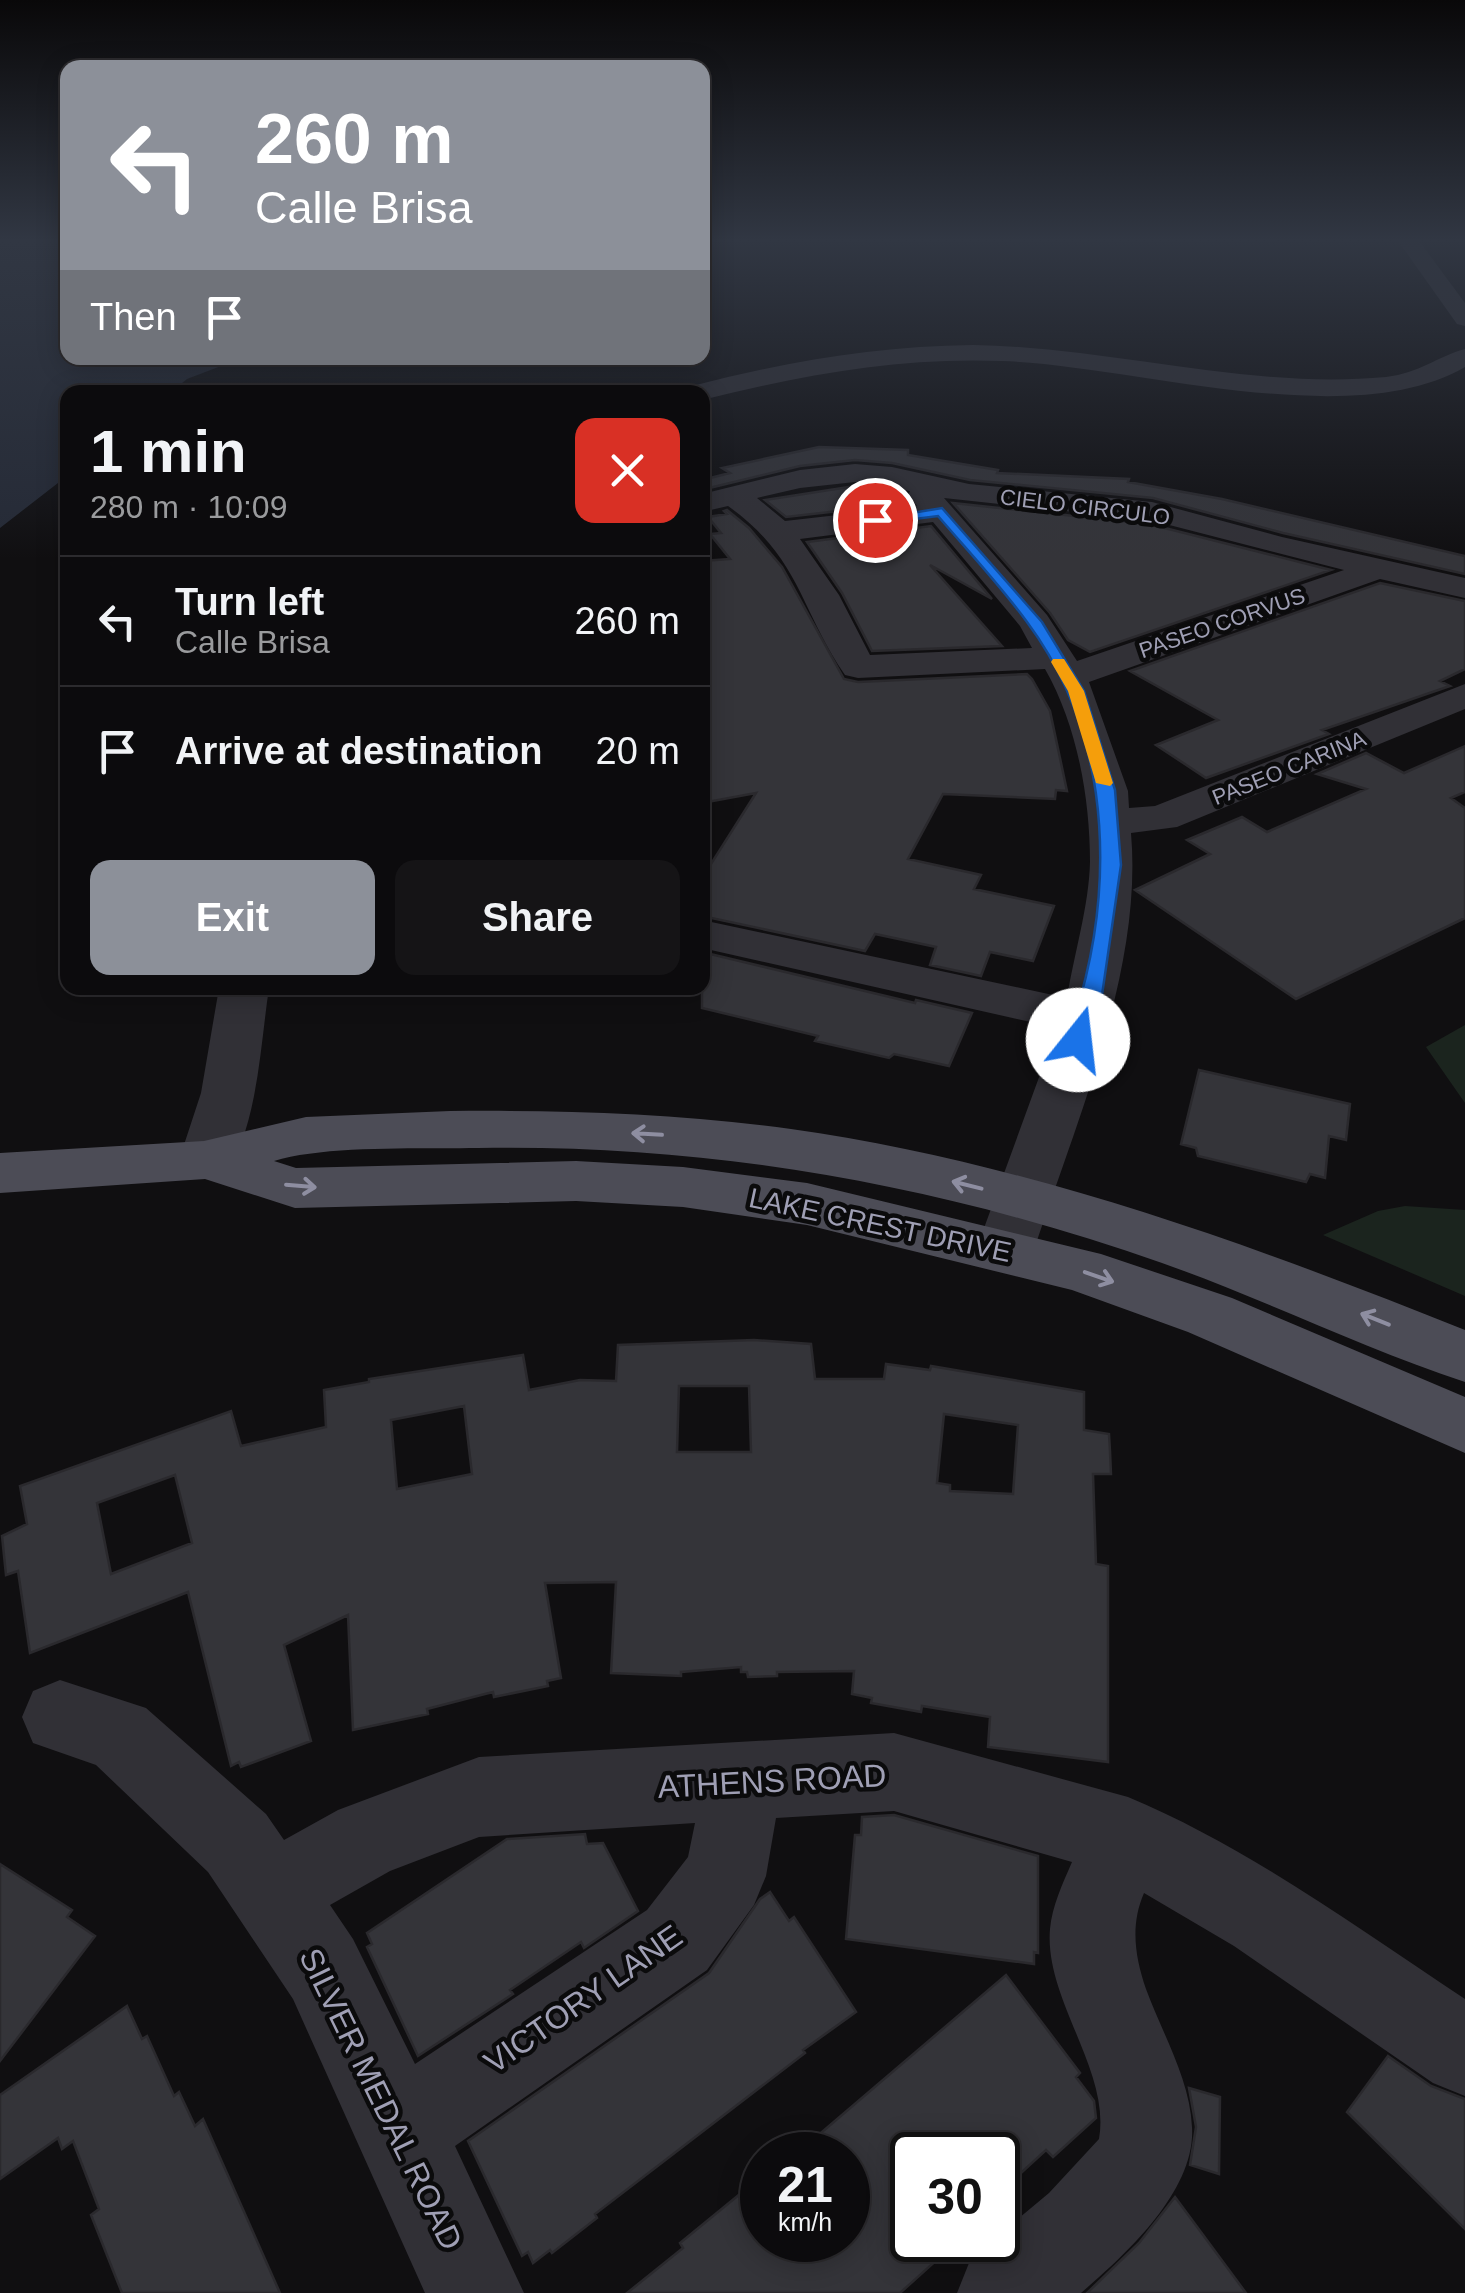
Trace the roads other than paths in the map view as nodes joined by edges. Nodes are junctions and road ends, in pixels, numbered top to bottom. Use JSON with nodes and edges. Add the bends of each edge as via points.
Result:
{"nodes":[{"id":1,"x":1465,"y":357,"type":"edge"},
{"id":2,"x":710,"y":389,"type":"edge"},
{"id":3,"x":719,"y":500,"type":"edge"},
{"id":4,"x":935,"y":500,"type":"junction"},
{"id":5,"x":776,"y":532,"type":"junction"},
{"id":6,"x":1374,"y":566,"type":"junction"},
{"id":7,"x":1465,"y":588,"type":"edge"},
{"id":8,"x":1062,"y":667,"type":"junction"},
{"id":9,"x":1465,"y":695,"type":"edge"},
{"id":10,"x":1109,"y":822,"type":"junction"},
{"id":11,"x":710,"y":936,"type":"edge"},
{"id":12,"x":243,"y":995,"type":"edge"},
{"id":13,"x":1085,"y":1018,"type":"junction"},
{"id":14,"x":207,"y":1160,"type":"junction"},
{"id":15,"x":0,"y":1172,"type":"edge"},
{"id":16,"x":1015,"y":1225,"type":"junction"},
{"id":17,"x":1465,"y":1356,"type":"edge"},
{"id":18,"x":1465,"y":1426,"type":"edge"},
{"id":19,"x":60,"y":1718,"type":"dead end"},
{"id":20,"x":743,"y":1781,"type":"junction"},
{"id":21,"x":1128,"y":1838,"type":"junction"},
{"id":22,"x":270,"y":1892,"type":"junction"},
{"id":23,"x":1465,"y":2051,"type":"edge"},
{"id":24,"x":398,"y":2130,"type":"junction"},
{"id":25,"x":476,"y":2293,"type":"edge"},
{"id":26,"x":1006,"y":2293,"type":"edge"}],
"edges":[{"from":1,"to":2,"type":"street","via":[[1433,375],[1333,386],[1066,358],[940,353],[848,360]]},
{"from":3,"to":4,"type":"street","name":"CIELO CIRCULO","via":[[855,473],[892,476]]},
{"from":3,"to":5,"type":"street","via":[[754,508]]},
{"from":4,"to":5,"type":"street"},
{"from":4,"to":6,"type":"street","name":"CIELO CIRCULO","via":[[1152,511]]},
{"from":4,"to":8,"type":"street","via":[[1035,622]]},
{"from":5,"to":8,"type":"street","name":"PASEO CORVUS","via":[[806,565],[858,667]]},
{"from":6,"to":7,"type":"street","name":"CIELO CIRCULO"},
{"from":6,"to":8,"type":"street","name":"PASEO CORVUS","via":[[1366,574]]},
{"from":8,"to":10,"type":"street","via":[[1107,790]]},
{"from":9,"to":10,"type":"street","name":"PASEO CARINA","via":[[1162,818]]},
{"from":10,"to":13,"type":"street","via":[[1108,903]]},
{"from":11,"to":13,"type":"street"},
{"from":12,"to":14,"type":"street","via":[[227,1092]]},
{"from":13,"to":16,"type":"street"},
{"from":14,"to":15,"type":"main road","name":"LAKE CREST DRIVE"},
{"from":14,"to":16,"type":"main road","name":"LAKE CREST DRIVE","via":[[295,1188],[576,1182],[683,1187]]},
{"from":17,"to":16,"type":"main road","name":"LAKE CREST DRIVE","one_way":true,"via":[[1240,1265],[1104,1220]]},
{"from":16,"to":18,"type":"main road","name":"LAKE CREST DRIVE","one_way":true,"via":[[1080,1270],[1210,1315]]},
{"from":19,"to":22,"type":"street","name":"SILVER MEDAL ROAD","via":[[120,1735],[237,1843]]},
{"from":20,"to":21,"type":"street","name":"ATHENS ROAD","via":[[894,1772]]},
{"from":20,"to":22,"type":"street","name":"ATHENS ROAD","via":[[479,1798],[367,1839]]},
{"from":20,"to":24,"type":"street","name":"VICTORY LANE","via":[[725,1876],[678,1940]]},
{"from":21,"to":23,"type":"street","name":"ATHENS ROAD","via":[[1264,1916]]},
{"from":21,"to":26,"type":"street","via":[[1102,1888],[1092,1959],[1145,2117],[1146,2145],[1114,2196]]},
{"from":22,"to":24,"type":"street","name":"SILVER MEDAL ROAD","via":[[323,1969]]},
{"from":24,"to":25,"type":"street","name":"SILVER MEDAL ROAD"}]}
